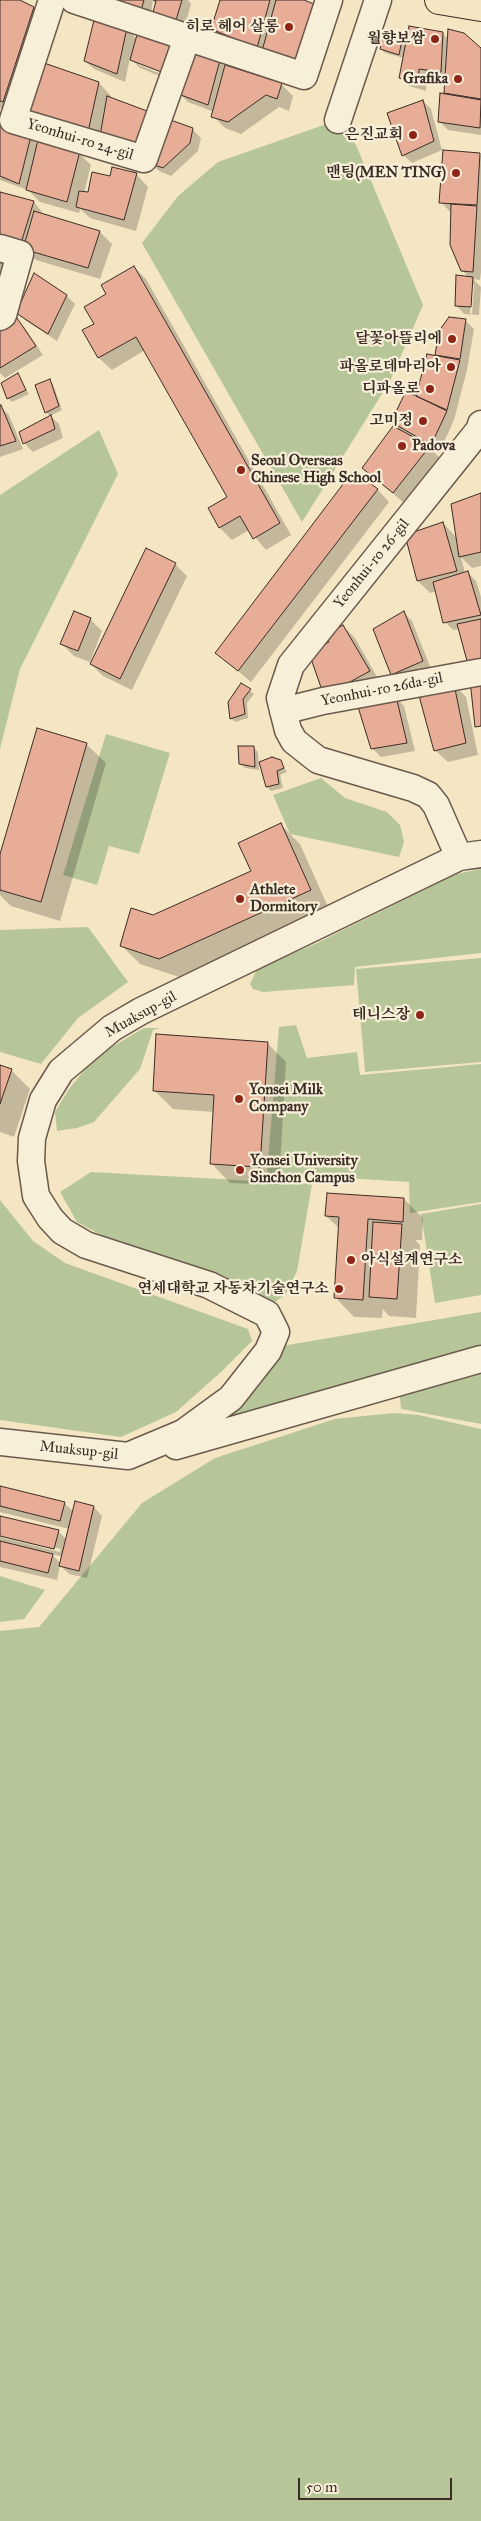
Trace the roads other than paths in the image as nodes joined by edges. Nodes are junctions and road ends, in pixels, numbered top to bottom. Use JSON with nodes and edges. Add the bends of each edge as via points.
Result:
{"nodes":[{"id":1,"x":52,"y":0,"type":"edge"},
{"id":2,"x":74,"y":0,"type":"edge"},
{"id":3,"x":329,"y":0,"type":"edge"},
{"id":4,"x":378,"y":0,"type":"edge"},
{"id":5,"x":439,"y":0,"type":"edge"},
{"id":6,"x":481,"y":8,"type":"edge"},
{"id":7,"x":187,"y":38,"type":"junction"},
{"id":8,"x":338,"y":120,"type":"dead end"},
{"id":9,"x":0,"y":248,"type":"edge"},
{"id":10,"x":0,"y":316,"type":"edge"},
{"id":11,"x":481,"y":424,"type":"edge"},
{"id":12,"x":481,"y":429,"type":"edge"},
{"id":13,"x":481,"y":672,"type":"edge"},
{"id":14,"x":283,"y":711,"type":"junction"},
{"id":15,"x":470,"y":856,"type":"edge"},
{"id":16,"x":481,"y":1359,"type":"edge"},
{"id":17,"x":171,"y":1438,"type":"junction"},
{"id":18,"x":0,"y":1442,"type":"edge"}],
"edges":[{"from":1,"to":7,"type":"street","name":"Yeonhui-ro 24-gil","via":[[13,120],[144,159]]},
{"from":2,"to":7,"type":"street"},
{"from":3,"to":7,"type":"street","via":[[304,76]]},
{"from":4,"to":8,"type":"street"},
{"from":5,"to":6,"type":"main road"},
{"from":9,"to":10,"type":"street","via":[[20,254],[3,315]]},
{"from":11,"to":12,"type":"street","name":"Yeonhui-ro 26-gil"},
{"from":12,"to":14,"type":"street","name":"Yeonhui-ro 26-gil","via":[[291,665],[280,698]]},
{"from":13,"to":14,"type":"street","name":"Yeonhui-ro 26da-gil"},
{"from":14,"to":15,"type":"street","name":"Muaksup-gil","via":[[294,741],[318,760],[428,795]]},
{"from":15,"to":17,"type":"street","name":"Muaksup-gil","via":[[112,1028],[61,1072],[43,1100],[32,1138],[36,1196],[62,1231],[86,1245],[209,1285],[266,1314],[273,1323],[276,1332],[273,1342],[232,1398]]},
{"from":16,"to":17,"type":"street","via":[[174,1446]]},
{"from":17,"to":18,"type":"street","name":"Muaksup-gil","via":[[128,1456]]}]}
